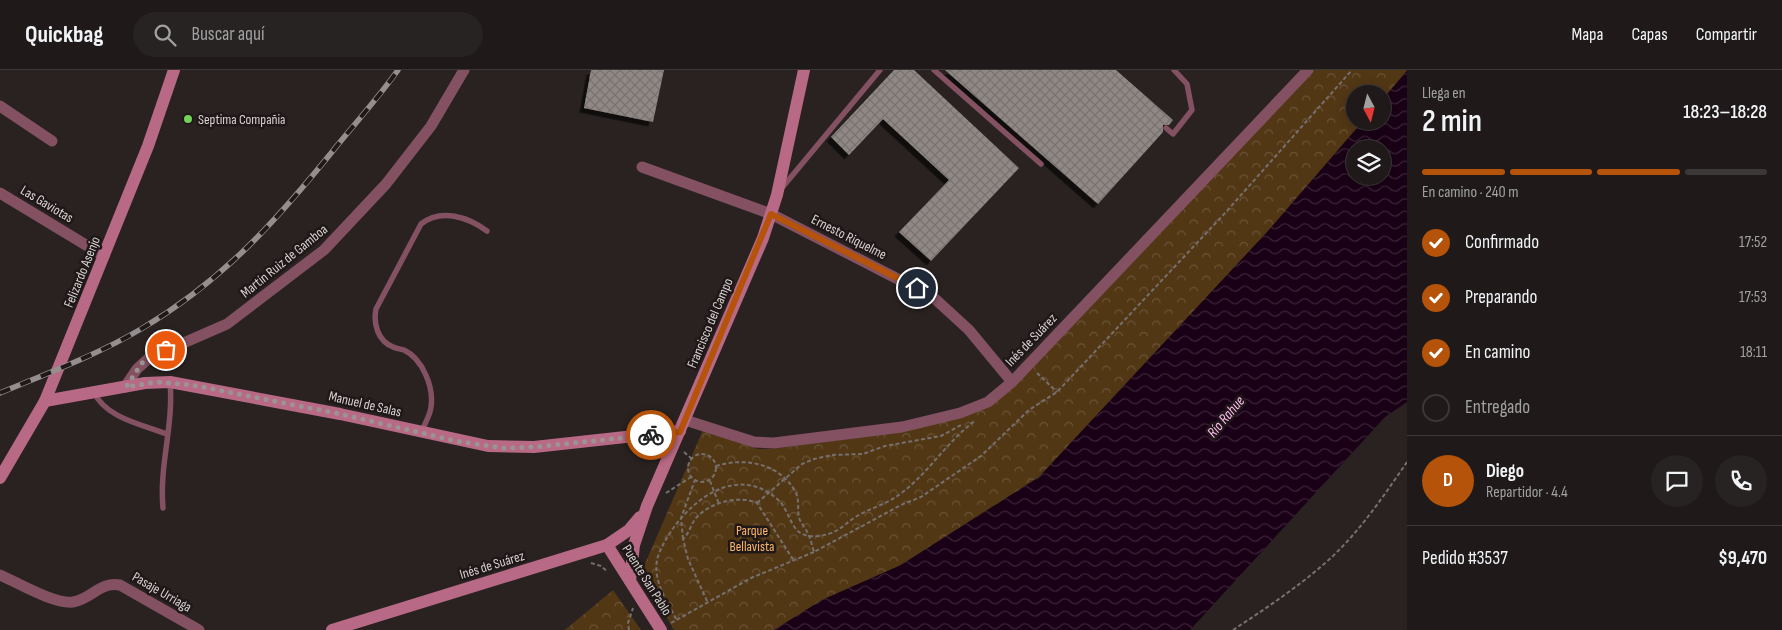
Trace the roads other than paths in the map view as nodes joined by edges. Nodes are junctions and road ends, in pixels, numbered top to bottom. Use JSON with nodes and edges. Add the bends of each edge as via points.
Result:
{"nodes":[{"id":1,"x":174,"y":70,"type":"edge"},
{"id":2,"x":464,"y":70,"type":"edge"},
{"id":3,"x":804,"y":70,"type":"edge"},
{"id":4,"x":880,"y":70,"type":"edge"},
{"id":5,"x":934,"y":70,"type":"edge"},
{"id":6,"x":1174,"y":70,"type":"edge"},
{"id":7,"x":1308,"y":70,"type":"edge"},
{"id":8,"x":0,"y":106,"type":"edge"},
{"id":9,"x":1166,"y":128,"type":"dead end"},
{"id":10,"x":52,"y":141,"type":"dead end"},
{"id":11,"x":1041,"y":164,"type":"dead end"},
{"id":12,"x":642,"y":167,"type":"dead end"},
{"id":13,"x":0,"y":192,"type":"edge"},
{"id":14,"x":777,"y":195,"type":"junction"},
{"id":15,"x":771,"y":214,"type":"junction"},
{"id":16,"x":487,"y":231,"type":"dead end"},
{"id":17,"x":104,"y":256,"type":"junction"},
{"id":18,"x":170,"y":382,"type":"junction"},
{"id":19,"x":1012,"y":382,"type":"junction"},
{"id":20,"x":126,"y":387,"type":"junction"},
{"id":21,"x":94,"y":392,"type":"junction"},
{"id":22,"x":45,"y":401,"type":"junction"},
{"id":23,"x":682,"y":426,"type":"junction"},
{"id":24,"x":421,"y":433,"type":"junction"},
{"id":25,"x":168,"y":434,"type":"junction"},
{"id":26,"x":0,"y":478,"type":"edge"},
{"id":27,"x":647,"y":506,"type":"junction"},
{"id":28,"x":163,"y":508,"type":"dead end"},
{"id":29,"x":607,"y":545,"type":"junction"},
{"id":30,"x":0,"y":575,"type":"edge"},
{"id":31,"x":630,"y":582,"type":"junction"},
{"id":32,"x":199,"y":630,"type":"edge"},
{"id":33,"x":332,"y":630,"type":"edge"},
{"id":34,"x":661,"y":630,"type":"edge"}],
"edges":[{"from":1,"to":17,"type":"street","name":"Felizardo Asenjo"},
{"from":2,"to":20,"type":"street","name":"Martín Ruiz de Gamboa","via":[[431,126],[386,184],[324,250],[228,324],[149,358],[137,369]]},
{"from":3,"to":14,"type":"street","name":"Francisco del Campo"},
{"from":4,"to":14,"type":"lane"},
{"from":5,"to":11,"type":"lane"},
{"from":6,"to":9,"type":"lane","via":[[1187,84],[1192,110],[1173,134]]},
{"from":7,"to":19,"type":"street","name":"Inés de Suárez"},
{"from":8,"to":10,"type":"street"},
{"from":12,"to":15,"type":"street","name":"Ernesto Riquelme"},
{"from":13,"to":17,"type":"street","name":"Las Gaviotas"},
{"from":14,"to":15,"type":"street","name":"Francisco del Campo"},
{"from":15,"to":19,"type":"street","name":"Ernesto Riquelme","via":[[933,297],[969,330]]},
{"from":15,"to":23,"type":"street","name":"Francisco del Campo"},
{"from":16,"to":24,"type":"lane","via":[[471,221],[453,216],[438,215],[426,220],[376,309],[375,321],[380,337],[411,355],[429,383],[431,408]]},
{"from":17,"to":22,"type":"street","name":"Felizardo Asenjo"},
{"from":18,"to":20,"type":"street","name":"Manuel de Salas"},
{"from":18,"to":24,"type":"street","name":"Manuel de Salas"},
{"from":18,"to":25,"type":"lane"},
{"from":19,"to":23,"type":"street","name":"Inés de Suárez","via":[[988,402],[960,413],[902,427],[774,444]]},
{"from":20,"to":21,"type":"street","name":"Manuel de Salas"},
{"from":21,"to":22,"type":"street","name":"Manuel de Salas"},
{"from":21,"to":25,"type":"lane","via":[[109,411]]},
{"from":22,"to":26,"type":"street","name":"Felizardo Asenjo"},
{"from":23,"to":24,"type":"street","name":"Manuel de Salas","via":[[517,448],[481,445]]},
{"from":23,"to":27,"type":"street","name":"Francisco del Campo"},
{"from":25,"to":28,"type":"lane","via":[[162,468]]},
{"from":27,"to":29,"type":"street","name":"Inés de Suárez","via":[[629,530]]},
{"from":27,"to":31,"type":"street","name":"Francisco del Campo","via":[[634,545]]},
{"from":29,"to":31,"type":"street","name":"Puente San Pablo"},
{"from":29,"to":33,"type":"street","name":"Inés de Suárez"},
{"from":30,"to":32,"type":"street","name":"Pasaje Urriaga","via":[[69,602],[80,600],[106,585],[120,585]]},
{"from":31,"to":34,"type":"street","name":"Puente San Pablo"}]}
